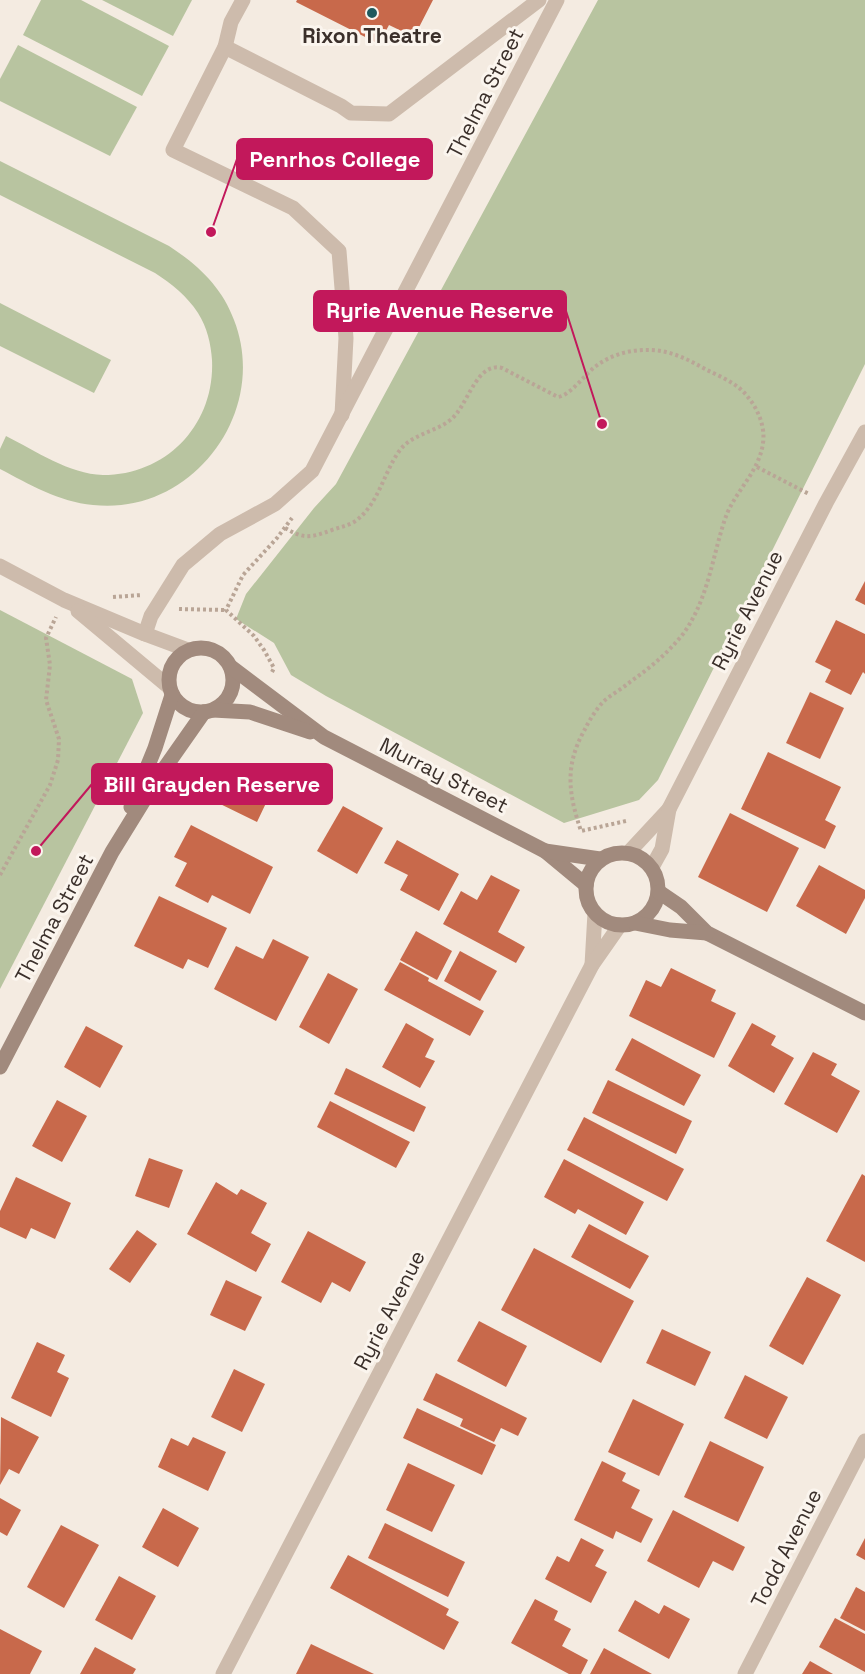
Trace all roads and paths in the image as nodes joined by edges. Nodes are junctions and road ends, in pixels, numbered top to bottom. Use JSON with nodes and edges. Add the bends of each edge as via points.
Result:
{"nodes":[{"id":1,"x":243,"y":0,"type":"edge"},
{"id":2,"x":539,"y":0,"type":"edge"},
{"id":3,"x":557,"y":0,"type":"edge"},
{"id":4,"x":225,"y":47,"type":"junction"},
{"id":5,"x":342,"y":415,"type":"junction"},
{"id":6,"x":865,"y":432,"type":"edge"},
{"id":7,"x":757,"y":467,"type":"junction"},
{"id":8,"x":826,"y":503,"type":"junction"},
{"id":9,"x":285,"y":528,"type":"dead end"},
{"id":10,"x":0,"y":566,"type":"edge"},
{"id":11,"x":109,"y":598,"type":"dead end"},
{"id":12,"x":64,"y":600,"type":"junction"},
{"id":13,"x":158,"y":603,"type":"junction"},
{"id":14,"x":226,"y":610,"type":"dead end"},
{"id":15,"x":145,"y":634,"type":"junction"},
{"id":16,"x":188,"y":650,"type":"junction"},
{"id":17,"x":231,"y":667,"type":"junction"},
{"id":18,"x":171,"y":691,"type":"junction"},
{"id":19,"x":208,"y":711,"type":"junction"},
{"id":20,"x":324,"y":737,"type":"junction"},
{"id":21,"x":669,"y":809,"type":"junction"},
{"id":22,"x":626,"y":821,"type":"dead end"},
{"id":23,"x":544,"y":851,"type":"junction"},
{"id":24,"x":112,"y":852,"type":"junction"},
{"id":25,"x":629,"y":852,"type":"junction"},
{"id":26,"x":600,"y":859,"type":"junction"},
{"id":27,"x":652,"y":867,"type":"junction"},
{"id":28,"x":0,"y":875,"type":"edge"},
{"id":29,"x":586,"y":885,"type":"junction"},
{"id":30,"x":659,"y":892,"type":"junction"},
{"id":31,"x":595,"y":913,"type":"junction"},
{"id":32,"x":627,"y":924,"type":"junction"},
{"id":33,"x":707,"y":933,"type":"junction"},
{"id":34,"x":592,"y":964,"type":"junction"},
{"id":35,"x":865,"y":1013,"type":"edge"},
{"id":36,"x":0,"y":1067,"type":"edge"},
{"id":37,"x":865,"y":1441,"type":"edge"},
{"id":38,"x":223,"y":1674,"type":"edge"},
{"id":39,"x":745,"y":1674,"type":"edge"}],
"edges":[{"from":1,"to":4,"type":"street","via":[[231,22]]},
{"from":2,"to":4,"type":"street","via":[[389,114],[351,113]]},
{"from":3,"to":5,"type":"street","name":"Thelma Street"},
{"from":4,"to":5,"type":"street","via":[[173,150],[293,208],[339,251],[346,338]]},
{"from":5,"to":13,"type":"street","name":"Thelma Street","via":[[312,471],[275,504],[220,534],[183,565]]},
{"from":6,"to":8,"type":"street","name":"Ryrie Avenue"},
{"from":7,"to":8,"type":"path"},
{"from":7,"to":9,"type":"path","via":[[764,442],[758,413],[738,387],[685,357],[652,350],[621,354],[596,366],[558,397],[502,368],[492,367],[481,375],[448,422],[402,448],[374,500],[352,523],[306,536]]},
{"from":7,"to":22,"type":"path","via":[[729,508],[706,589],[684,632],[657,662],[604,702],[590,719],[574,754],[571,798],[582,831]]},
{"from":8,"to":21,"type":"street","name":"Ryrie Avenue"},
{"from":10,"to":12,"type":"street"},
{"from":11,"to":13,"type":"path","via":[[139,594]]},
{"from":12,"to":15,"type":"street"},
{"from":12,"to":18,"type":"street"},
{"from":12,"to":28,"type":"path","via":[[46,638],[50,665],[46,700],[59,739],[58,760],[50,785]]},
{"from":13,"to":14,"type":"path","via":[[176,609]]},
{"from":13,"to":15,"type":"street","name":"Thelma Street"},
{"from":15,"to":16,"type":"street"},
{"from":16,"to":17,"type":"main road","via":[[208,648],[218,652]]},
{"from":16,"to":18,"type":"main road","via":[[172,665]]},
{"from":17,"to":19,"type":"main road","via":[[232,687],[228,696]]},
{"from":17,"to":20,"type":"main road","name":"Murray Street"},
{"from":18,"to":19,"type":"main road","via":[[186,708]]},
{"from":18,"to":24,"type":"main road","name":"Thelma Street","via":[[155,748]]},
{"from":19,"to":20,"type":"main road","name":"Murray Street","via":[[250,712]]},
{"from":19,"to":24,"type":"main road","name":"Thelma Street","via":[[157,779]]},
{"from":20,"to":23,"type":"main road","name":"Murray Street"},
{"from":21,"to":25,"type":"street","name":"Ryrie Avenue"},
{"from":21,"to":27,"type":"street","name":"Ryrie Avenue","via":[[662,849]]},
{"from":23,"to":26,"type":"main road","name":"Murray Street"},
{"from":23,"to":29,"type":"main road","name":"Murray Street"},
{"from":24,"to":36,"type":"main road","name":"Thelma Street"},
{"from":25,"to":26,"type":"main road"},
{"from":25,"to":27,"type":"main road"},
{"from":26,"to":29,"type":"main road","via":[[590,870]]},
{"from":27,"to":30,"type":"main road"},
{"from":29,"to":31,"type":"main road","via":[[587,900]]},
{"from":30,"to":32,"type":"main road","via":[[656,905],[647,916]]},
{"from":30,"to":33,"type":"main road"},
{"from":31,"to":32,"type":"main road","via":[[606,922]]},
{"from":31,"to":34,"type":"street","name":"Ryrie Avenue"},
{"from":32,"to":33,"type":"main road"},
{"from":32,"to":34,"type":"street","name":"Ryrie Avenue"},
{"from":33,"to":35,"type":"main road"},
{"from":34,"to":38,"type":"street","name":"Ryrie Avenue"},
{"from":37,"to":39,"type":"street","name":"Todd Avenue"}]}
